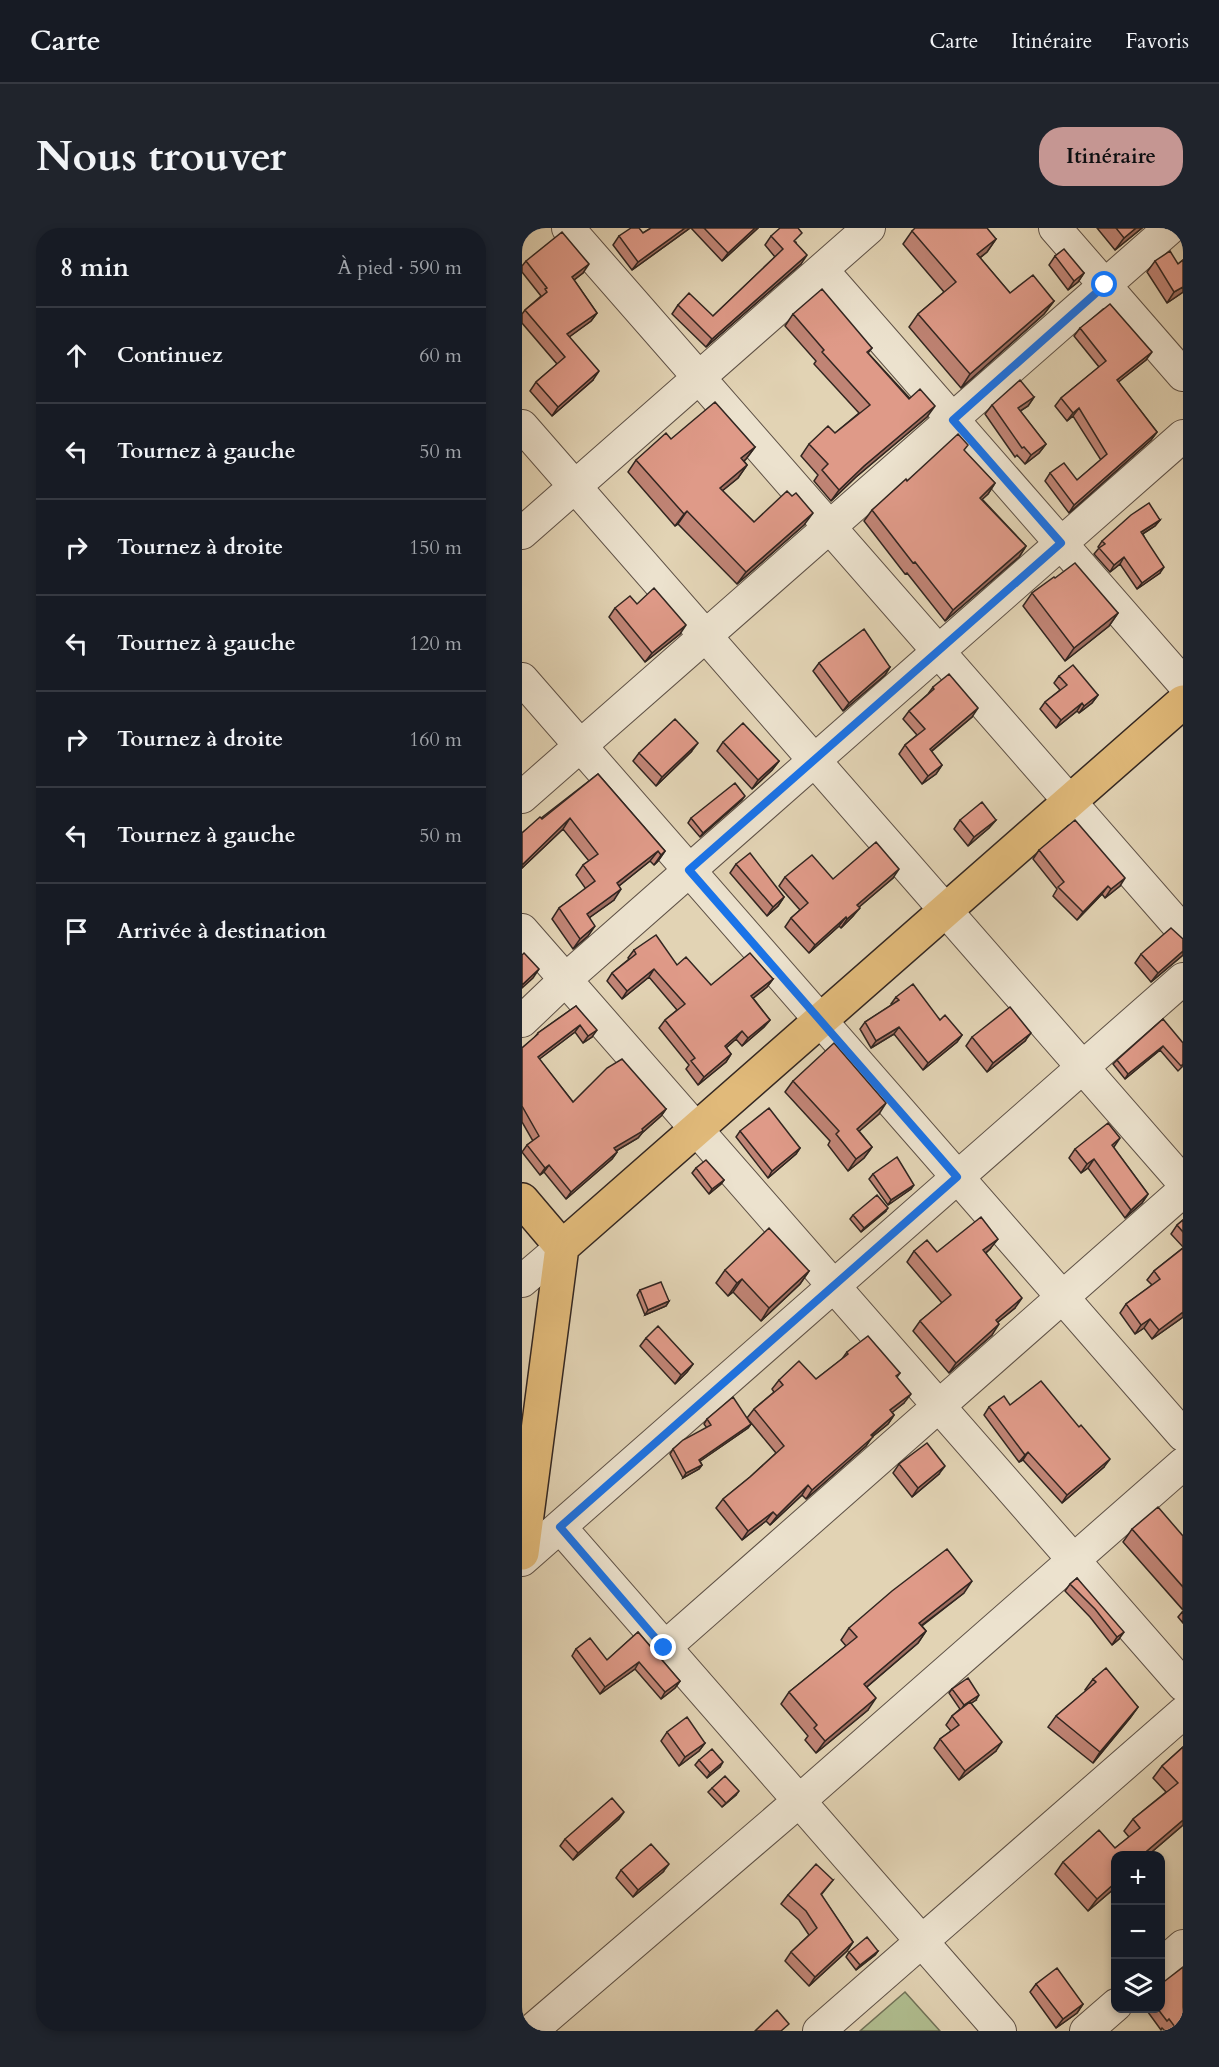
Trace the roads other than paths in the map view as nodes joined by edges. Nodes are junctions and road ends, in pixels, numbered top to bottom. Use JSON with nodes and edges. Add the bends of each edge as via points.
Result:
{"nodes":[{"id":1,"x":568,"y":228,"type":"edge"},
{"id":2,"x":869,"y":228,"type":"edge"},
{"id":3,"x":1055,"y":228,"type":"edge"},
{"id":4,"x":1170,"y":228,"type":"edge"},
{"id":5,"x":822,"y":270,"type":"junction"},
{"id":6,"x":1105,"y":285,"type":"junction"},
{"id":7,"x":1183,"y":375,"type":"edge"},
{"id":8,"x":699,"y":378,"type":"junction"},
{"id":9,"x":953,"y":420,"type":"junction"},
{"id":10,"x":522,"y":426,"type":"edge"},
{"id":11,"x":1183,"y":435,"type":"edge"},
{"id":12,"x":575,"y":487,"type":"junction"},
{"id":13,"x":830,"y":527,"type":"junction"},
{"id":14,"x":522,"y":533,"type":"edge"},
{"id":15,"x":1061,"y":543,"type":"junction"},
{"id":16,"x":706,"y":636,"type":"junction"},
{"id":17,"x":938,"y":651,"type":"junction"},
{"id":18,"x":522,"y":679,"type":"edge"},
{"id":19,"x":1183,"y":683,"type":"edge"},
{"id":20,"x":1183,"y":702,"type":"edge"},
{"id":21,"x":581,"y":746,"type":"junction"},
{"id":22,"x":814,"y":760,"type":"junction"},
{"id":23,"x":522,"y":797,"type":"edge"},
{"id":24,"x":1070,"y":802,"type":"junction"},
{"id":25,"x":689,"y":870,"type":"junction"},
{"id":26,"x":945,"y":910,"type":"junction"},
{"id":27,"x":522,"y":930,"type":"edge"},
{"id":28,"x":1183,"y":932,"type":"edge"},
{"id":29,"x":1183,"y":979,"type":"edge"},
{"id":30,"x":566,"y":980,"type":"junction"},
{"id":31,"x":820,"y":1020,"type":"junction"},
{"id":32,"x":522,"y":1021,"type":"edge"},
{"id":33,"x":1083,"y":1068,"type":"junction"},
{"id":34,"x":696,"y":1129,"type":"junction"},
{"id":35,"x":957,"y":1177,"type":"junction"},
{"id":36,"x":1183,"y":1182,"type":"edge"},
{"id":37,"x":1183,"y":1191,"type":"edge"},
{"id":38,"x":522,"y":1200,"type":"edge"},
{"id":39,"x":562,"y":1247,"type":"junction"},
{"id":40,"x":522,"y":1281,"type":"edge"},
{"id":41,"x":834,"y":1286,"type":"junction"},
{"id":42,"x":1063,"y":1297,"type":"junction"},
{"id":43,"x":939,"y":1406,"type":"junction"},
{"id":44,"x":1183,"y":1435,"type":"edge"},
{"id":45,"x":1183,"y":1464,"type":"edge"},
{"id":46,"x":560,"y":1527,"type":"junction"},
{"id":47,"x":522,"y":1553,"type":"edge"},
{"id":48,"x":522,"y":1560,"type":"edge"},
{"id":49,"x":1073,"y":1560,"type":"junction"},
{"id":50,"x":664,"y":1648,"type":"junction"},
{"id":51,"x":1183,"y":1685,"type":"edge"},
{"id":52,"x":1183,"y":1713,"type":"edge"},
{"id":53,"x":799,"y":1801,"type":"junction"},
{"id":54,"x":922,"y":1941,"type":"junction"},
{"id":55,"x":1183,"y":1946,"type":"edge"},
{"id":56,"x":1165,"y":1962,"type":"edge"},
{"id":57,"x":1111,"y":2009,"type":"edge"},
{"id":58,"x":531,"y":2031,"type":"edge"},
{"id":59,"x":819,"y":2031,"type":"edge"},
{"id":60,"x":1000,"y":2031,"type":"edge"},
{"id":61,"x":1086,"y":2031,"type":"edge"}],
"edges":[{"from":1,"to":8,"type":"street"},
{"from":2,"to":5,"type":"street"},
{"from":3,"to":6,"type":"street"},
{"from":4,"to":6,"type":"street"},
{"from":5,"to":8,"type":"street"},
{"from":5,"to":9,"type":"street"},
{"from":6,"to":7,"type":"street"},
{"from":6,"to":9,"type":"street"},
{"from":8,"to":12,"type":"street"},
{"from":8,"to":13,"type":"street"},
{"from":9,"to":13,"type":"street"},
{"from":9,"to":15,"type":"street"},
{"from":10,"to":12,"type":"street"},
{"from":11,"to":15,"type":"street"},
{"from":12,"to":14,"type":"street"},
{"from":12,"to":16,"type":"street"},
{"from":13,"to":16,"type":"street"},
{"from":13,"to":17,"type":"street"},
{"from":15,"to":17,"type":"street"},
{"from":15,"to":19,"type":"street"},
{"from":16,"to":21,"type":"street"},
{"from":16,"to":22,"type":"street"},
{"from":17,"to":22,"type":"street"},
{"from":17,"to":24,"type":"street"},
{"from":18,"to":21,"type":"street"},
{"from":20,"to":24,"type":"main road"},
{"from":21,"to":23,"type":"street"},
{"from":21,"to":25,"type":"street"},
{"from":22,"to":25,"type":"street"},
{"from":22,"to":26,"type":"street"},
{"from":24,"to":26,"type":"main road"},
{"from":24,"to":28,"type":"street"},
{"from":25,"to":30,"type":"street"},
{"from":25,"to":31,"type":"street"},
{"from":26,"to":31,"type":"main road"},
{"from":26,"to":33,"type":"street"},
{"from":27,"to":30,"type":"street"},
{"from":29,"to":33,"type":"street"},
{"from":30,"to":32,"type":"street"},
{"from":30,"to":34,"type":"street"},
{"from":31,"to":34,"type":"main road"},
{"from":31,"to":35,"type":"street"},
{"from":33,"to":35,"type":"street"},
{"from":33,"to":36,"type":"street"},
{"from":34,"to":39,"type":"main road"},
{"from":34,"to":41,"type":"street"},
{"from":35,"to":41,"type":"street"},
{"from":35,"to":42,"type":"street"},
{"from":37,"to":42,"type":"street"},
{"from":38,"to":39,"type":"main road"},
{"from":39,"to":40,"type":"street"},
{"from":39,"to":47,"type":"main road"},
{"from":41,"to":43,"type":"street"},
{"from":41,"to":46,"type":"street"},
{"from":42,"to":43,"type":"street"},
{"from":42,"to":44,"type":"street"},
{"from":43,"to":49,"type":"street"},
{"from":43,"to":50,"type":"street"},
{"from":45,"to":49,"type":"street"},
{"from":46,"to":48,"type":"street"},
{"from":46,"to":50,"type":"street"},
{"from":49,"to":51,"type":"street"},
{"from":49,"to":53,"type":"street"},
{"from":50,"to":53,"type":"street"},
{"from":52,"to":54,"type":"street"},
{"from":53,"to":54,"type":"street"},
{"from":53,"to":58,"type":"street"},
{"from":54,"to":59,"type":"street"},
{"from":54,"to":60,"type":"street"},
{"from":55,"to":56,"type":"street"},
{"from":57,"to":61,"type":"street"}]}
